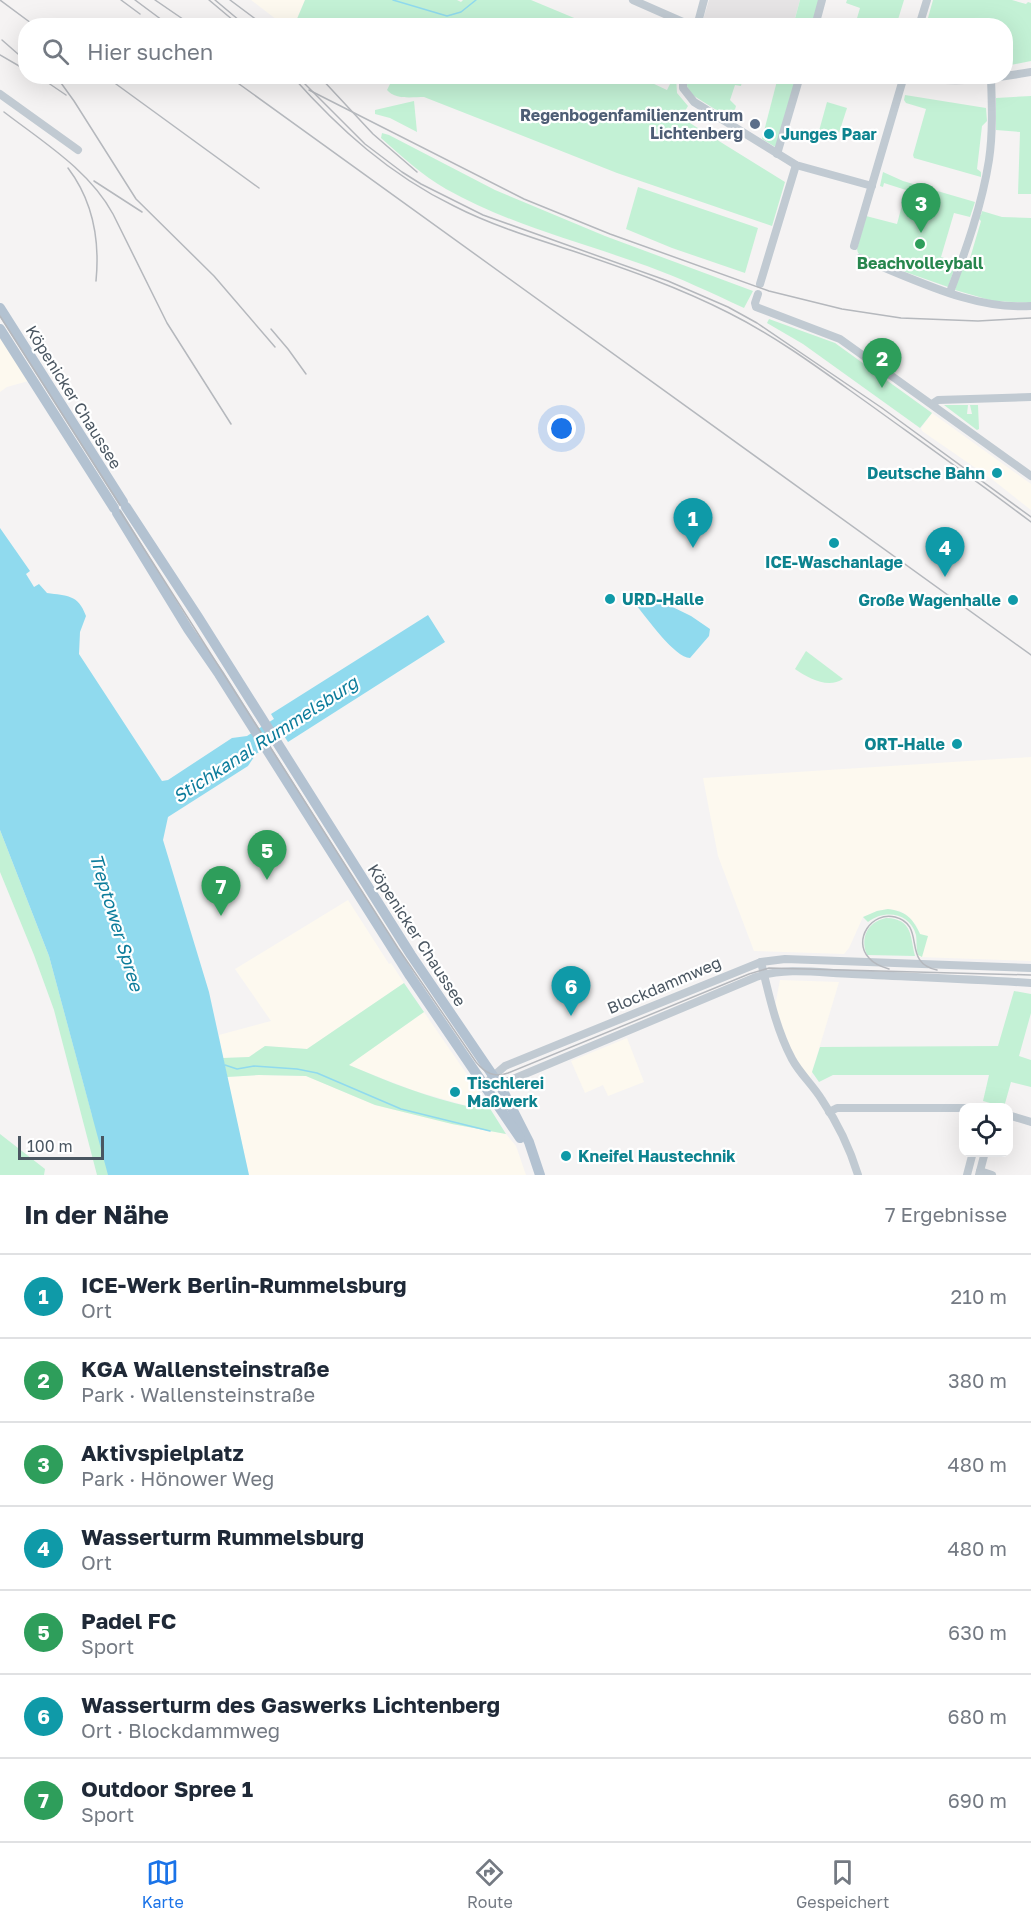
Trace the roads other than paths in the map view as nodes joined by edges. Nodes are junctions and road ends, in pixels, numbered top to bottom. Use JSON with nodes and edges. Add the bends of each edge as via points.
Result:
{"nodes":[{"id":1,"x":633,"y":0,"type":"edge"},
{"id":2,"x":704,"y":0,"type":"edge"},
{"id":3,"x":822,"y":0,"type":"edge"},
{"id":4,"x":927,"y":0,"type":"edge"},
{"id":5,"x":675,"y":18,"type":"edge"},
{"id":6,"x":697,"y":18,"type":"edge"},
{"id":7,"x":817,"y":18,"type":"edge"},
{"id":8,"x":921,"y":18,"type":"edge"},
{"id":9,"x":1031,"y":72,"type":"edge"},
{"id":10,"x":1013,"y":75,"type":"edge"},
{"id":11,"x":683,"y":84,"type":"edge"},
{"id":12,"x":798,"y":84,"type":"edge"},
{"id":13,"x":902,"y":84,"type":"edge"},
{"id":14,"x":991,"y":84,"type":"edge"},
{"id":15,"x":0,"y":94,"type":"edge"},
{"id":16,"x":78,"y":150,"type":"dead end"},
{"id":17,"x":777,"y":154,"type":"junction"},
{"id":18,"x":796,"y":165,"type":"junction"},
{"id":19,"x":872,"y":186,"type":"junction"},
{"id":20,"x":854,"y":246,"type":"dead end"},
{"id":21,"x":860,"y":258,"type":"dead end"},
{"id":22,"x":760,"y":284,"type":"dead end"},
{"id":23,"x":950,"y":292,"type":"junction"},
{"id":24,"x":758,"y":294,"type":"dead end"},
{"id":25,"x":1031,"y":306,"type":"edge"},
{"id":26,"x":0,"y":308,"type":"edge"},
{"id":27,"x":0,"y":329,"type":"edge"},
{"id":28,"x":1031,"y":397,"type":"edge"},
{"id":29,"x":932,"y":404,"type":"junction"},
{"id":30,"x":1031,"y":476,"type":"edge"},
{"id":31,"x":120,"y":508,"type":"junction"},
{"id":32,"x":278,"y":756,"type":"junction"},
{"id":33,"x":761,"y":962,"type":"junction"},
{"id":34,"x":1031,"y":968,"type":"edge"},
{"id":35,"x":764,"y":975,"type":"junction"},
{"id":36,"x":1031,"y":983,"type":"edge"},
{"id":37,"x":496,"y":1080,"type":"junction"},
{"id":38,"x":486,"y":1087,"type":"junction"},
{"id":39,"x":959,"y":1107,"type":"edge"},
{"id":40,"x":829,"y":1112,"type":"junction"},
{"id":41,"x":1013,"y":1117,"type":"edge"},
{"id":42,"x":1031,"y":1122,"type":"edge"},
{"id":43,"x":522,"y":1135,"type":"junction"},
{"id":44,"x":972,"y":1157,"type":"edge"},
{"id":45,"x":985,"y":1157,"type":"edge"},
{"id":46,"x":980,"y":1173,"type":"edge"},
{"id":47,"x":533,"y":1175,"type":"edge"},
{"id":48,"x":540,"y":1175,"type":"edge"},
{"id":49,"x":858,"y":1175,"type":"edge"},
{"id":50,"x":967,"y":1175,"type":"edge"},
{"id":51,"x":992,"y":1175,"type":"edge"}],
"edges":[{"from":1,"to":5,"type":"street"},
{"from":2,"to":6,"type":"street"},
{"from":3,"to":7,"type":"street"},
{"from":4,"to":8,"type":"street"},
{"from":9,"to":10,"type":"street"},
{"from":11,"to":17,"type":"street","via":[[694,102]]},
{"from":12,"to":17,"type":"street"},
{"from":13,"to":19,"type":"street"},
{"from":14,"to":23,"type":"street","via":[[989,159],[974,221]]},
{"from":15,"to":16,"type":"street"},
{"from":17,"to":18,"type":"street"},
{"from":18,"to":19,"type":"street"},
{"from":18,"to":22,"type":"street"},
{"from":19,"to":20,"type":"street"},
{"from":21,"to":23,"type":"street"},
{"from":23,"to":25,"type":"street","via":[[986,304]]},
{"from":24,"to":29,"type":"street","via":[[756,308],[834,336]]},
{"from":26,"to":31,"type":"main road","name":"Köpenicker Chaussee"},
{"from":27,"to":31,"type":"main road","name":"Köpenicker Chaussee"},
{"from":28,"to":29,"type":"street","via":[[938,400]]},
{"from":29,"to":30,"type":"street"},
{"from":31,"to":32,"type":"main road","name":"Köpenicker Chaussee","via":[[188,629]]},
{"from":32,"to":37,"type":"main road","name":"Köpenicker Chaussee","via":[[324,816],[411,956]]},
{"from":32,"to":38,"type":"main road","name":"Köpenicker Chaussee","via":[[410,976]]},
{"from":33,"to":34,"type":"street","name":"Blockdammweg","via":[[785,959]]},
{"from":33,"to":35,"type":"street"},
{"from":33,"to":37,"type":"street","name":"Blockdammweg","via":[[505,1066]]},
{"from":35,"to":36,"type":"street","name":"Blockdammweg","via":[[780,972]]},
{"from":35,"to":37,"type":"street","name":"Blockdammweg"},
{"from":35,"to":40,"type":"street","via":[[791,1057]]},
{"from":37,"to":38,"type":"street","name":"Blockdammweg"},
{"from":37,"to":43,"type":"main road","name":"Köpenicker Chaussee"},
{"from":38,"to":43,"type":"main road","name":"Köpenicker Chaussee"},
{"from":39,"to":40,"type":"street","via":[[837,1108]]},
{"from":40,"to":49,"type":"street"},
{"from":41,"to":42,"type":"street"},
{"from":43,"to":47,"type":"main road"},
{"from":43,"to":48,"type":"main road"},
{"from":44,"to":50,"type":"street"},
{"from":45,"to":46,"type":"street"},
{"from":46,"to":51,"type":"street"}]}
